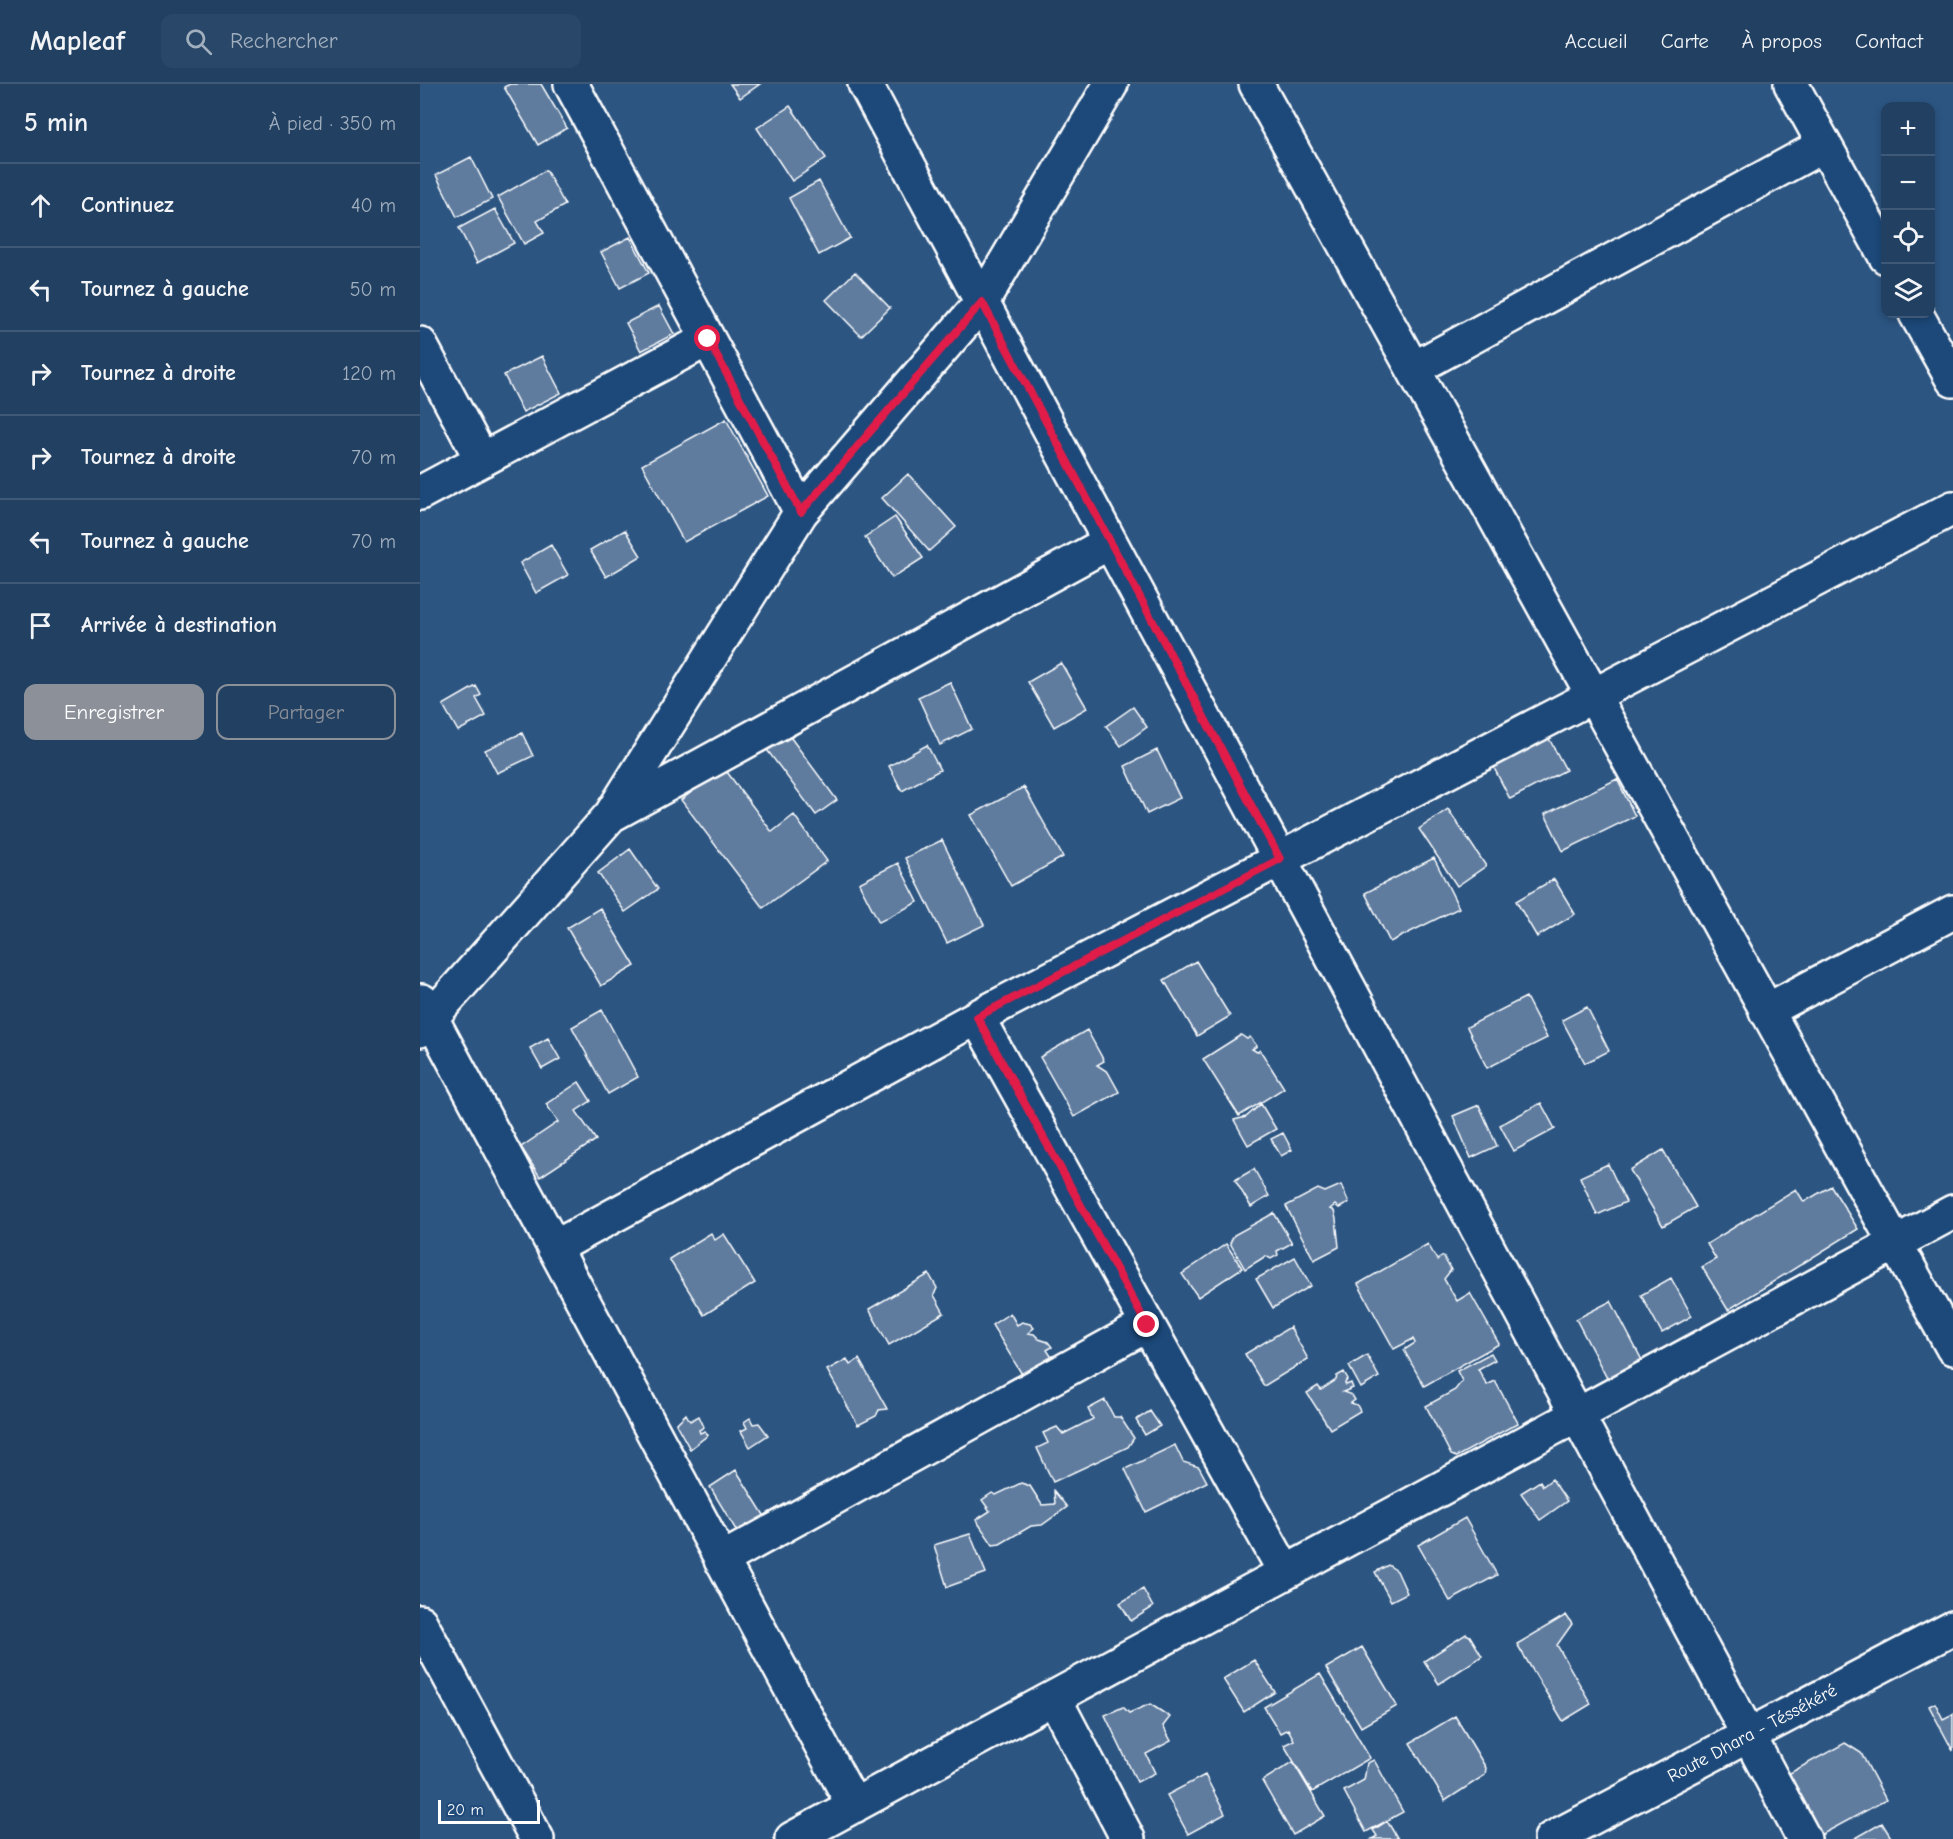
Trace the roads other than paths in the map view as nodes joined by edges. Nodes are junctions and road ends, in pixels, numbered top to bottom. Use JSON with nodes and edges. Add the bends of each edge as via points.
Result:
{"nodes":[{"id":1,"x":571,"y":84,"type":"edge"},
{"id":2,"x":865,"y":84,"type":"edge"},
{"id":3,"x":1111,"y":84,"type":"edge"},
{"id":4,"x":1256,"y":84,"type":"edge"},
{"id":5,"x":1791,"y":84,"type":"edge"},
{"id":6,"x":1824,"y":145,"type":"junction"},
{"id":7,"x":1881,"y":248,"type":"edge"},
{"id":8,"x":982,"y":302,"type":"junction"},
{"id":9,"x":1918,"y":318,"type":"edge"},
{"id":10,"x":708,"y":339,"type":"junction"},
{"id":11,"x":420,"y":344,"type":"edge"},
{"id":12,"x":1413,"y":369,"type":"junction"},
{"id":13,"x":1953,"y":380,"type":"edge"},
{"id":14,"x":482,"y":460,"type":"junction"},
{"id":15,"x":420,"y":493,"type":"edge"},
{"id":16,"x":1953,"y":508,"type":"edge"},
{"id":17,"x":801,"y":512,"type":"junction"},
{"id":18,"x":1110,"y":542,"type":"junction"},
{"id":19,"x":1593,"y":696,"type":"junction"},
{"id":20,"x":611,"y":815,"type":"junction"},
{"id":21,"x":1280,"y":859,"type":"junction"},
{"id":22,"x":1953,"y":912,"type":"edge"},
{"id":23,"x":1767,"y":1011,"type":"junction"},
{"id":24,"x":424,"y":1015,"type":"edge"},
{"id":25,"x":977,"y":1017,"type":"junction"},
{"id":26,"x":1953,"y":1212,"type":"edge"},
{"id":27,"x":1896,"y":1243,"type":"junction"},
{"id":28,"x":554,"y":1248,"type":"junction"},
{"id":29,"x":1147,"y":1325,"type":"junction"},
{"id":30,"x":1953,"y":1348,"type":"edge"},
{"id":31,"x":1577,"y":1414,"type":"junction"},
{"id":32,"x":722,"y":1560,"type":"junction"},
{"id":33,"x":1285,"y":1572,"type":"junction"},
{"id":34,"x":420,"y":1622,"type":"edge"},
{"id":35,"x":1953,"y":1628,"type":"edge"},
{"id":36,"x":1054,"y":1698,"type":"junction"},
{"id":37,"x":1748,"y":1735,"type":"junction"},
{"id":38,"x":854,"y":1806,"type":"junction"},
{"id":39,"x":537,"y":1839,"type":"edge"},
{"id":40,"x":792,"y":1839,"type":"edge"},
{"id":41,"x":1128,"y":1839,"type":"edge"},
{"id":42,"x":1551,"y":1839,"type":"edge"},
{"id":43,"x":1804,"y":1839,"type":"edge"}],
"edges":[{"from":1,"to":10,"type":"street"},
{"from":2,"to":8,"type":"street"},
{"from":3,"to":8,"type":"street"},
{"from":4,"to":12,"type":"street"},
{"from":5,"to":6,"type":"street"},
{"from":6,"to":7,"type":"street"},
{"from":6,"to":12,"type":"street"},
{"from":8,"to":17,"type":"street"},
{"from":8,"to":18,"type":"street"},
{"from":9,"to":13,"type":"street"},
{"from":10,"to":14,"type":"street"},
{"from":10,"to":17,"type":"street"},
{"from":11,"to":14,"type":"street"},
{"from":12,"to":19,"type":"street"},
{"from":14,"to":15,"type":"street"},
{"from":16,"to":19,"type":"street"},
{"from":17,"to":20,"type":"street"},
{"from":18,"to":20,"type":"street"},
{"from":18,"to":21,"type":"street"},
{"from":19,"to":21,"type":"street"},
{"from":19,"to":23,"type":"street"},
{"from":20,"to":24,"type":"street"},
{"from":21,"to":25,"type":"street"},
{"from":21,"to":31,"type":"street"},
{"from":22,"to":23,"type":"street"},
{"from":23,"to":27,"type":"street"},
{"from":24,"to":28,"type":"street"},
{"from":25,"to":28,"type":"street"},
{"from":25,"to":29,"type":"street"},
{"from":26,"to":27,"type":"street"},
{"from":27,"to":30,"type":"street"},
{"from":27,"to":31,"type":"street"},
{"from":28,"to":32,"type":"street"},
{"from":29,"to":32,"type":"street"},
{"from":29,"to":33,"type":"street"},
{"from":31,"to":33,"type":"street"},
{"from":31,"to":37,"type":"street"},
{"from":32,"to":38,"type":"street"},
{"from":33,"to":36,"type":"street"},
{"from":34,"to":39,"type":"street"},
{"from":35,"to":37,"type":"street","name":"Route Dhara - Téssékéré"},
{"from":36,"to":38,"type":"street"},
{"from":36,"to":41,"type":"street"},
{"from":37,"to":42,"type":"street","name":"Route Dhara - Téssékéré"},
{"from":37,"to":43,"type":"street"},
{"from":38,"to":40,"type":"street"}]}
